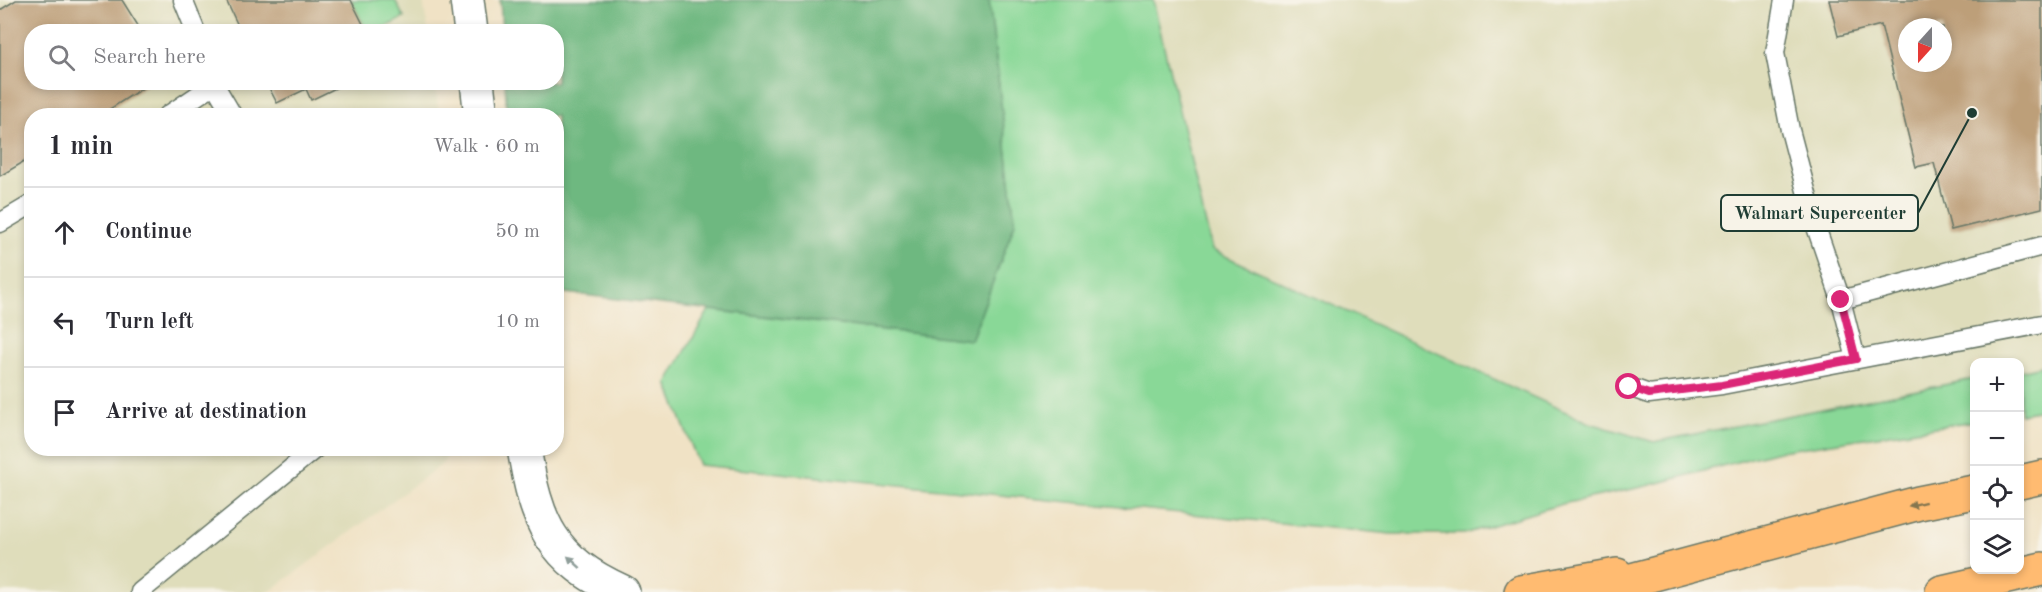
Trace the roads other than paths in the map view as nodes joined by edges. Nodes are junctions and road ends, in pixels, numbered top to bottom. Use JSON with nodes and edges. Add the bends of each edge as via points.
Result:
{"nodes":[{"id":1,"x":183,"y":0,"type":"edge"},
{"id":2,"x":467,"y":0,"type":"edge"},
{"id":3,"x":1784,"y":0,"type":"edge"},
{"id":4,"x":193,"y":24,"type":"edge"},
{"id":5,"x":470,"y":24,"type":"edge"},
{"id":6,"x":204,"y":90,"type":"edge"},
{"id":7,"x":217,"y":90,"type":"edge"},
{"id":8,"x":478,"y":90,"type":"edge"},
{"id":9,"x":178,"y":108,"type":"edge"},
{"id":10,"x":228,"y":108,"type":"edge"},
{"id":11,"x":480,"y":108,"type":"edge"},
{"id":12,"x":24,"y":209,"type":"edge"},
{"id":13,"x":0,"y":223,"type":"edge"},
{"id":14,"x":2042,"y":246,"type":"edge"},
{"id":15,"x":1841,"y":300,"type":"junction"},
{"id":16,"x":2042,"y":324,"type":"edge"},
{"id":17,"x":1856,"y":359,"type":"junction"},
{"id":18,"x":1629,"y":387,"type":"dead end"},
{"id":19,"x":306,"y":456,"type":"edge"},
{"id":20,"x":525,"y":456,"type":"edge"},
{"id":21,"x":2042,"y":477,"type":"edge"},
{"id":22,"x":2024,"y":481,"type":"edge"},
{"id":23,"x":1970,"y":493,"type":"edge"},
{"id":24,"x":1698,"y":561,"type":"junction"},
{"id":25,"x":2042,"y":569,"type":"edge"},
{"id":26,"x":140,"y":592,"type":"edge"},
{"id":27,"x":623,"y":592,"type":"edge"},
{"id":28,"x":1521,"y":592,"type":"edge"},
{"id":29,"x":1587,"y":592,"type":"edge"},
{"id":30,"x":1942,"y":592,"type":"edge"}],
"edges":[{"from":1,"to":4,"type":"lane"},
{"from":2,"to":5,"type":"street"},
{"from":3,"to":15,"type":"lane","via":[[1775,53],[1814,221]]},
{"from":6,"to":9,"type":"lane"},
{"from":7,"to":10,"type":"lane"},
{"from":8,"to":11,"type":"street"},
{"from":12,"to":13,"type":"lane"},
{"from":14,"to":15,"type":"lane"},
{"from":15,"to":17,"type":"lane"},
{"from":16,"to":17,"type":"lane"},
{"from":17,"to":18,"type":"lane","via":[[1722,385],[1649,394]]},
{"from":19,"to":26,"type":"lane"},
{"from":27,"to":20,"type":"street","one_way":true,"via":[[586,573],[552,538],[534,502]]},
{"from":21,"to":22,"type":"main road"},
{"from":23,"to":24,"type":"main road","one_way":true},
{"from":24,"to":28,"type":"main road"},
{"from":24,"to":29,"type":"main road"},
{"from":25,"to":30,"type":"main road"}]}
